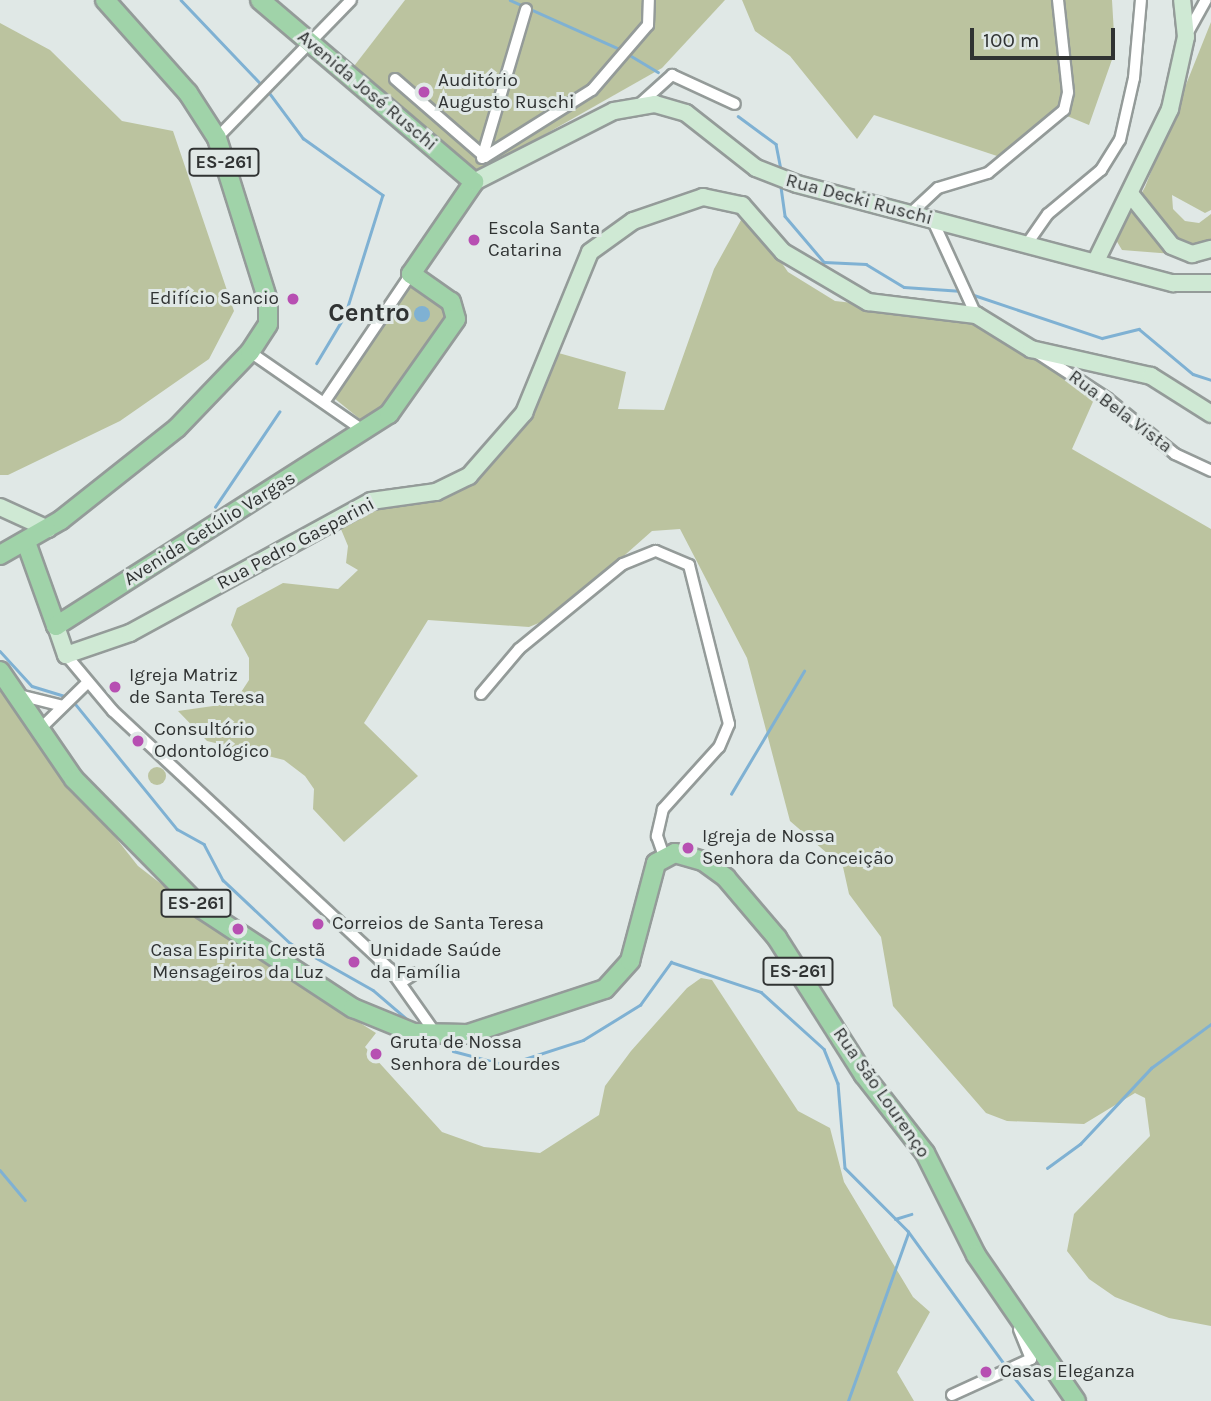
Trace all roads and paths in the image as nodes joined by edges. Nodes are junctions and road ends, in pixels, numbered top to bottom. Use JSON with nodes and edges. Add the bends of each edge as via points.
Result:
{"nodes":[{"id":1,"x":105,"y":0,"type":"edge"},
{"id":2,"x":260,"y":0,"type":"edge"},
{"id":3,"x":351,"y":0,"type":"edge"},
{"id":4,"x":649,"y":0,"type":"edge"},
{"id":5,"x":1058,"y":0,"type":"edge"},
{"id":6,"x":1141,"y":0,"type":"edge"},
{"id":7,"x":1182,"y":0,"type":"edge"},
{"id":8,"x":1206,"y":0,"type":"edge"},
{"id":9,"x":528,"y":3,"type":"edge"},
{"id":10,"x":1186,"y":37,"type":"junction"},
{"id":11,"x":311,"y":44,"type":"junction"},
{"id":12,"x":395,"y":79,"type":"dead end"},
{"id":13,"x":641,"y":103,"type":"junction"},
{"id":14,"x":735,"y":104,"type":"dead end"},
{"id":15,"x":217,"y":138,"type":"junction"},
{"id":16,"x":482,"y":158,"type":"junction"},
{"id":17,"x":474,"y":182,"type":"junction"},
{"id":18,"x":1131,"y":195,"type":"junction"},
{"id":19,"x":910,"y":214,"type":"junction"},
{"id":20,"x":933,"y":221,"type":"junction"},
{"id":21,"x":1029,"y":241,"type":"junction"},
{"id":22,"x":1211,"y":249,"type":"edge"},
{"id":23,"x":1096,"y":261,"type":"junction"},
{"id":24,"x":411,"y":274,"type":"junction"},
{"id":25,"x":1211,"y":282,"type":"edge"},
{"id":26,"x":976,"y":315,"type":"junction"},
{"id":27,"x":1031,"y":349,"type":"junction"},
{"id":28,"x":250,"y":352,"type":"junction"},
{"id":29,"x":326,"y":401,"type":"junction"},
{"id":30,"x":1211,"y":414,"type":"edge"},
{"id":31,"x":364,"y":431,"type":"junction"},
{"id":32,"x":1211,"y":471,"type":"edge"},
{"id":33,"x":0,"y":507,"type":"edge"},
{"id":34,"x":48,"y":529,"type":"junction"},
{"id":35,"x":26,"y":542,"type":"junction"},
{"id":36,"x":0,"y":555,"type":"edge"},
{"id":37,"x":55,"y":626,"type":"junction"},
{"id":38,"x":66,"y":655,"type":"junction"},
{"id":39,"x":0,"y":671,"type":"edge"},
{"id":40,"x":86,"y":684,"type":"junction"},
{"id":41,"x":7,"y":690,"type":"edge"},
{"id":42,"x":481,"y":694,"type":"dead end"},
{"id":43,"x":68,"y":701,"type":"junction"},
{"id":44,"x":37,"y":733,"type":"junction"},
{"id":45,"x":663,"y":856,"type":"junction"},
{"id":46,"x":416,"y":973,"type":"dead end"},
{"id":47,"x":402,"y":981,"type":"junction"},
{"id":48,"x":438,"y":1037,"type":"junction"},
{"id":49,"x":996,"y":1286,"type":"junction"},
{"id":50,"x":952,"y":1395,"type":"dead end"},
{"id":51,"x":1076,"y":1401,"type":"edge"}],
"edges":[{"from":1,"to":15,"type":"main road","number":"ES-261","via":[[188,93]]},
{"from":2,"to":11,"type":"main road","name":"Avenida José Ruschi"},
{"from":3,"to":11,"type":"street"},
{"from":4,"to":16,"type":"street","via":[[648,24],[582,98]]},
{"from":5,"to":19,"type":"street","via":[[1068,92],[1064,110],[988,173],[937,188]]},
{"from":6,"to":21,"type":"street","via":[[1120,140],[1101,170],[1048,214]]},
{"from":7,"to":10,"type":"street"},
{"from":8,"to":10,"type":"street"},
{"from":9,"to":16,"type":"street"},
{"from":10,"to":18,"type":"street","via":[[1170,109]]},
{"from":11,"to":15,"type":"street"},
{"from":11,"to":17,"type":"main road","name":"Avenida José Ruschi"},
{"from":12,"to":16,"type":"street"},
{"from":13,"to":14,"type":"street","via":[[672,75]]},
{"from":13,"to":17,"type":"street"},
{"from":13,"to":19,"type":"street","name":"Rua Decki Ruschi","via":[[687,113],[766,173]]},
{"from":15,"to":28,"type":"main road","number":"ES-261","via":[[268,301],[268,324]]},
{"from":17,"to":24,"type":"main road"},
{"from":18,"to":22,"type":"street","via":[[1172,246],[1192,254]]},
{"from":18,"to":23,"type":"street"},
{"from":19,"to":20,"type":"street","name":"Rua Decki Ruschi"},
{"from":20,"to":21,"type":"street","name":"Rua Decki Ruschi"},
{"from":20,"to":26,"type":"street"},
{"from":21,"to":23,"type":"street","name":"Rua Decki Ruschi"},
{"from":23,"to":25,"type":"street","name":"Rua Decki Ruschi","via":[[1173,283]]},
{"from":24,"to":29,"type":"street"},
{"from":24,"to":31,"type":"main road","name":"Avenida Getúlio Vargas","via":[[452,302],[457,314],[398,405]]},
{"from":26,"to":27,"type":"street"},
{"from":26,"to":38,"type":"street","name":"Rua Pedro Gasparini","via":[[883,306],[849,293],[783,252],[742,205],[724,197],[656,211],[617,231],[582,261],[524,413],[469,476],[436,492],[370,501],[158,621]]},
{"from":27,"to":30,"type":"street","via":[[1151,376]]},
{"from":27,"to":32,"type":"street","name":"Rua Bela Vista","via":[[1108,399],[1175,454]]},
{"from":28,"to":29,"type":"street"},
{"from":28,"to":34,"type":"main road","number":"ES-261","via":[[177,428]]},
{"from":29,"to":31,"type":"street"},
{"from":31,"to":37,"type":"main road","name":"Avenida Getúlio Vargas"},
{"from":33,"to":34,"type":"street"},
{"from":34,"to":35,"type":"main road","number":"ES-261"},
{"from":35,"to":36,"type":"main road","number":"ES-261"},
{"from":35,"to":37,"type":"main road"},
{"from":37,"to":38,"type":"street"},
{"from":38,"to":40,"type":"street"},
{"from":39,"to":41,"type":"main road","number":"ES-261"},
{"from":40,"to":43,"type":"street"},
{"from":40,"to":47,"type":"street"},
{"from":41,"to":43,"type":"street"},
{"from":41,"to":44,"type":"main road","number":"ES-261"},
{"from":42,"to":45,"type":"street","via":[[519,649],[623,564],[656,551],[689,565],[729,731],[663,809],[657,836]]},
{"from":43,"to":44,"type":"street"},
{"from":44,"to":48,"type":"main road","number":"ES-261","via":[[115,824],[202,909],[353,1008]]},
{"from":45,"to":48,"type":"main road","number":"ES-261","via":[[651,872],[630,961],[615,982],[468,1034]]},
{"from":45,"to":49,"type":"main road","name":"Rua São Lourenço","number":"ES-261","via":[[688,854],[703,861],[777,938],[864,1075],[925,1153]]},
{"from":46,"to":47,"type":"street"},
{"from":47,"to":48,"type":"street"},
{"from":49,"to":50,"type":"street","via":[[1031,1355]]},
{"from":49,"to":51,"type":"main road","name":"Rua São Lourenço","number":"ES-261"}]}
